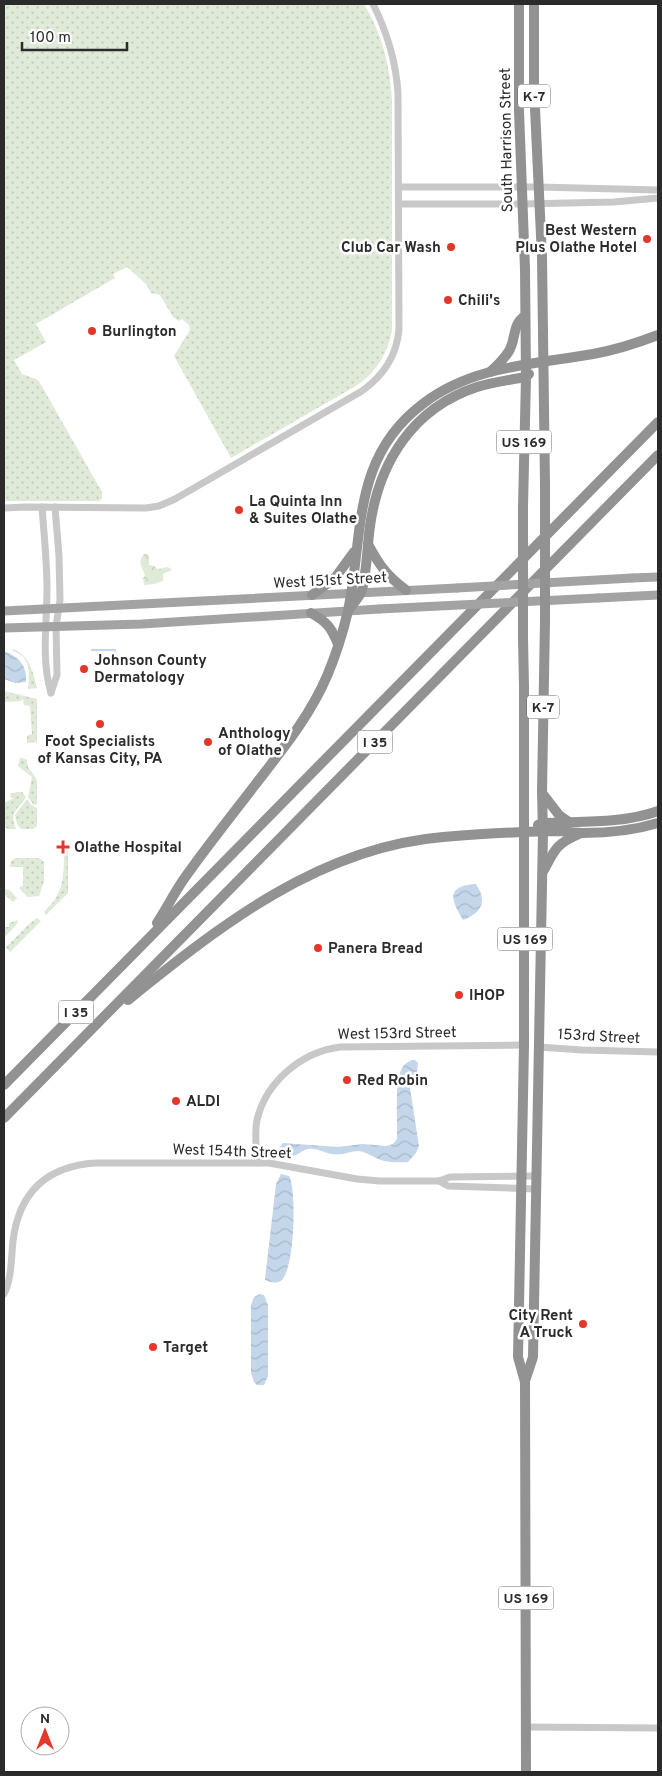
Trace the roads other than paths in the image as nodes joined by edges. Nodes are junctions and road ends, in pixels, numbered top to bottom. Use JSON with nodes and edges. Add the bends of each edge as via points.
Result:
{"nodes":[{"id":1,"x":373,"y":4,"type":"edge"},
{"id":2,"x":519,"y":4,"type":"edge"},
{"id":3,"x":534,"y":4,"type":"edge"},
{"id":4,"x":400,"y":187,"type":"junction"},
{"id":5,"x":521,"y":187,"type":"junction"},
{"id":6,"x":538,"y":187,"type":"junction"},
{"id":7,"x":658,"y":190,"type":"edge"},
{"id":8,"x":658,"y":198,"type":"edge"},
{"id":9,"x":540,"y":203,"type":"junction"},
{"id":10,"x":400,"y":204,"type":"junction"},
{"id":11,"x":522,"y":204,"type":"junction"},
{"id":12,"x":525,"y":316,"type":"junction"},
{"id":13,"x":658,"y":335,"type":"edge"},
{"id":14,"x":544,"y":362,"type":"junction"},
{"id":15,"x":525,"y":365,"type":"junction"},
{"id":16,"x":490,"y":372,"type":"junction"},
{"id":17,"x":526,"y":377,"type":"junction"},
{"id":18,"x":658,"y":422,"type":"edge"},
{"id":19,"x":658,"y":455,"type":"edge"},
{"id":20,"x":42,"y":507,"type":"junction"},
{"id":21,"x":55,"y":507,"type":"junction"},
{"id":22,"x":4,"y":508,"type":"edge"},
{"id":23,"x":368,"y":544,"type":"junction"},
{"id":24,"x":356,"y":549,"type":"junction"},
{"id":25,"x":658,"y":577,"type":"edge"},
{"id":26,"x":406,"y":590,"type":"junction"},
{"id":27,"x":362,"y":592,"type":"junction"},
{"id":28,"x":350,"y":593,"type":"junction"},
{"id":29,"x":312,"y":595,"type":"junction"},
{"id":30,"x":658,"y":595,"type":"edge"},
{"id":31,"x":59,"y":609,"type":"junction"},
{"id":32,"x":46,"y":610,"type":"junction"},
{"id":33,"x":348,"y":611,"type":"junction"},
{"id":34,"x":4,"y":612,"type":"edge"},
{"id":35,"x":311,"y":613,"type":"junction"},
{"id":36,"x":45,"y":626,"type":"junction"},
{"id":37,"x":56,"y":626,"type":"junction"},
{"id":38,"x":4,"y":628,"type":"edge"},
{"id":39,"x":338,"y":644,"type":"junction"},
{"id":40,"x":542,"y":792,"type":"junction"},
{"id":41,"x":658,"y":811,"type":"edge"},
{"id":42,"x":569,"y":822,"type":"junction"},
{"id":43,"x":658,"y":823,"type":"edge"},
{"id":44,"x":543,"y":828,"type":"junction"},
{"id":45,"x":524,"y":833,"type":"junction"},
{"id":46,"x":583,"y":833,"type":"junction"},
{"id":47,"x":542,"y":874,"type":"junction"},
{"id":48,"x":148,"y":939,"type":"junction"},
{"id":49,"x":92,"y":1029,"type":"junction"},
{"id":50,"x":524,"y":1045,"type":"junction"},
{"id":51,"x":539,"y":1048,"type":"junction"},
{"id":52,"x":658,"y":1052,"type":"edge"},
{"id":53,"x":4,"y":1085,"type":"edge"},
{"id":54,"x":4,"y":1118,"type":"edge"},
{"id":55,"x":257,"y":1163,"type":"junction"},
{"id":56,"x":521,"y":1176,"type":"junction"},
{"id":57,"x":537,"y":1176,"type":"junction"},
{"id":58,"x":439,"y":1181,"type":"junction"},
{"id":59,"x":521,"y":1189,"type":"junction"},
{"id":60,"x":536,"y":1189,"type":"junction"},
{"id":61,"x":4,"y":1294,"type":"edge"},
{"id":62,"x":525,"y":1382,"type":"junction"},
{"id":63,"x":526,"y":1727,"type":"junction"},
{"id":64,"x":658,"y":1728,"type":"edge"},
{"id":65,"x":526,"y":1772,"type":"edge"}],
"edges":[{"from":1,"to":4,"type":"street","via":[[393,54],[397,77]]},
{"from":2,"to":5,"type":"highway","name":"South Harrison Street","number":"K-7"},
{"from":3,"to":6,"type":"highway","name":"South Harrison Street","number":"K-7"},
{"from":4,"to":5,"type":"street"},
{"from":4,"to":10,"type":"street"},
{"from":5,"to":6,"type":"street"},
{"from":5,"to":11,"type":"highway","name":"South Harrison Street","number":"K-7"},
{"from":6,"to":7,"type":"street"},
{"from":6,"to":9,"type":"highway","name":"South Harrison Street","number":"K-7"},
{"from":8,"to":9,"type":"street"},
{"from":9,"to":11,"type":"street"},
{"from":9,"to":14,"type":"highway","name":"South Harrison Street","number":"K-7"},
{"from":10,"to":11,"type":"street"},
{"from":10,"to":21,"type":"street","via":[[398,336],[389,363],[371,384],[165,504],[146,508]]},
{"from":11,"to":12,"type":"highway","name":"South Harrison Street","number":"K-7"},
{"from":12,"to":15,"type":"highway","name":"South Harrison Street","number":"K-7"},
{"from":12,"to":16,"type":"highway","via":[[517,324],[509,352]]},
{"from":13,"to":14,"type":"highway","via":[[604,352]]},
{"from":14,"to":15,"type":"highway"},
{"from":14,"to":17,"type":"highway"},
{"from":14,"to":40,"type":"highway","number":"K-7","bridge":true},
{"from":15,"to":16,"type":"highway"},
{"from":15,"to":17,"type":"highway","number":"US 169"},
{"from":16,"to":24,"type":"highway","via":[[456,383],[422,404],[393,435],[380,453],[366,488]]},
{"from":17,"to":23,"type":"highway","via":[[488,384],[463,393],[432,410],[410,431],[394,452],[377,490]]},
{"from":17,"to":45,"type":"highway","number":"US 169","bridge":true},
{"from":18,"to":48,"type":"highway","number":"I 35"},
{"from":19,"to":49,"type":"highway","number":"I 35"},
{"from":20,"to":21,"type":"street"},
{"from":20,"to":22,"type":"street"},
{"from":20,"to":32,"type":"street","via":[[47,568]]},
{"from":21,"to":31,"type":"street"},
{"from":23,"to":26,"type":"highway","via":[[380,567]]},
{"from":23,"to":27,"type":"highway"},
{"from":24,"to":28,"type":"highway"},
{"from":24,"to":29,"type":"highway","via":[[335,578]]},
{"from":25,"to":26,"type":"main road","name":"West 151st Street","bridge":true},
{"from":26,"to":27,"type":"main road","name":"West 151st Street"},
{"from":27,"to":28,"type":"main road","name":"West 151st Street"},
{"from":27,"to":33,"type":"highway"},
{"from":28,"to":29,"type":"main road","name":"West 151st Street"},
{"from":28,"to":33,"type":"highway"},
{"from":29,"to":31,"type":"main road","name":"West 151st Street"},
{"from":30,"to":33,"type":"main road","bridge":true},
{"from":31,"to":32,"type":"main road","name":"West 151st Street"},
{"from":31,"to":37,"type":"street"},
{"from":32,"to":34,"type":"main road","name":"West 151st Street"},
{"from":32,"to":36,"type":"street"},
{"from":33,"to":35,"type":"main road"},
{"from":33,"to":39,"type":"highway"},
{"from":35,"to":37,"type":"main road"},
{"from":35,"to":39,"type":"highway","via":[[330,627]]},
{"from":36,"to":37,"type":"main road"},
{"from":36,"to":37,"type":"street","via":[[46,677],[51,693],[57,675]]},
{"from":36,"to":38,"type":"main road"},
{"from":39,"to":48,"type":"highway","via":[[328,674],[307,714],[185,877]]},
{"from":40,"to":42,"type":"highway"},
{"from":40,"to":44,"type":"highway","number":"K-7"},
{"from":41,"to":42,"type":"highway","via":[[620,819]]},
{"from":42,"to":44,"type":"highway"},
{"from":43,"to":46,"type":"highway","number":"US 169","via":[[633,829]]},
{"from":44,"to":45,"type":"highway"},
{"from":44,"to":46,"type":"highway"},
{"from":44,"to":47,"type":"highway","number":"K-7"},
{"from":45,"to":49,"type":"highway","via":[[420,840],[363,854],[324,868],[270,897],[195,947]]},
{"from":45,"to":50,"type":"highway","number":"US 169"},
{"from":46,"to":47,"type":"highway","number":"US 169","via":[[558,846]]},
{"from":47,"to":51,"type":"highway","number":"US 169"},
{"from":48,"to":53,"type":"highway","number":"I 35"},
{"from":49,"to":54,"type":"highway","number":"I 35"},
{"from":50,"to":55,"type":"street","name":"West 153rd Street","via":[[340,1047],[311,1055],[280,1079],[262,1108],[256,1128]]},
{"from":50,"to":56,"type":"highway","number":"US 169"},
{"from":51,"to":52,"type":"street","name":"153rd Street"},
{"from":51,"to":57,"type":"highway","number":"US 169"},
{"from":55,"to":58,"type":"street","name":"West 154th Street","via":[[358,1179]]},
{"from":55,"to":61,"type":"street","name":"West 154th Street","via":[[96,1163],[75,1165],[54,1173],[33,1190],[22,1208]]},
{"from":56,"to":57,"type":"street","name":"West 154th Street"},
{"from":56,"to":58,"type":"street","name":"West 154th Street","via":[[450,1177]]},
{"from":56,"to":59,"type":"highway","number":"US 169"},
{"from":57,"to":60,"type":"highway","number":"US 169"},
{"from":58,"to":59,"type":"street","name":"West 154th Street","via":[[448,1186]]},
{"from":59,"to":60,"type":"street","name":"West 154th Street"},
{"from":59,"to":62,"type":"highway","number":"US 169","via":[[518,1357]]},
{"from":60,"to":62,"type":"highway","number":"US 169","via":[[533,1357]]},
{"from":62,"to":63,"type":"highway","number":"US 169"},
{"from":63,"to":64,"type":"street"},
{"from":63,"to":65,"type":"highway","number":"US 169"}]}
